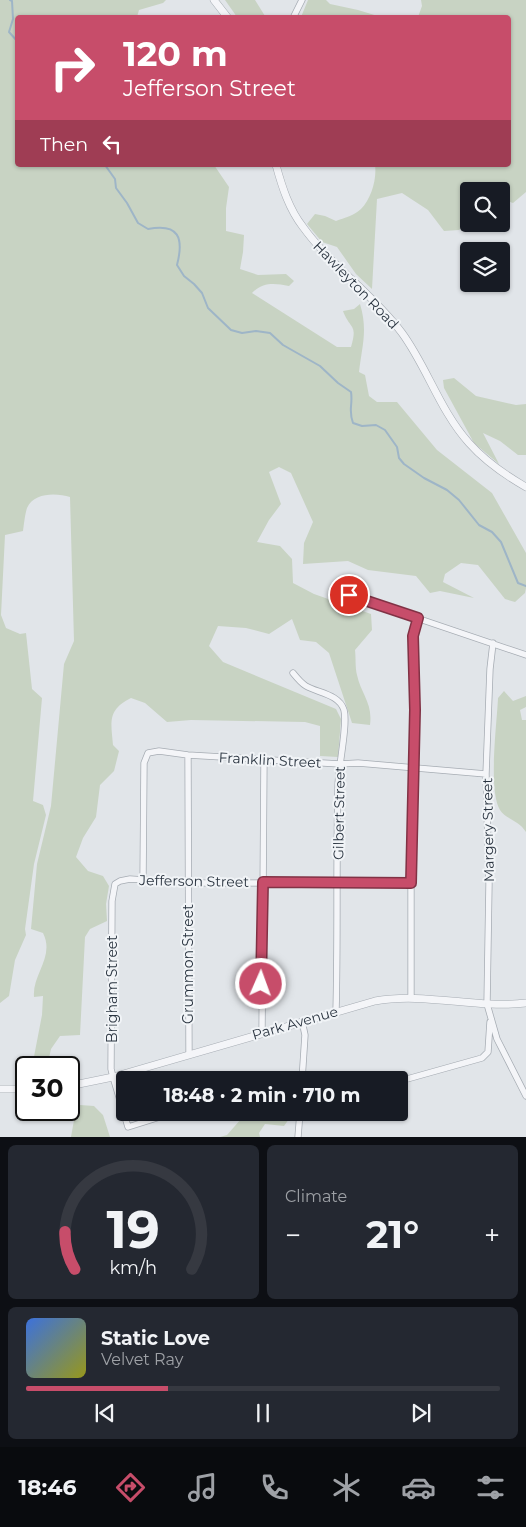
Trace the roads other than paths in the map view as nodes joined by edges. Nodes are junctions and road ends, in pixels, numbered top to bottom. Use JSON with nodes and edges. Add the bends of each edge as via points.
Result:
{"nodes":[{"id":1,"x":214,"y":0,"type":"edge"},
{"id":2,"x":302,"y":0,"type":"edge"},
{"id":3,"x":226,"y":15,"type":"edge"},
{"id":4,"x":294,"y":15,"type":"edge"},
{"id":5,"x":277,"y":167,"type":"edge"},
{"id":6,"x":526,"y":486,"type":"edge"},
{"id":7,"x":337,"y":592,"type":"dead end"},
{"id":8,"x":418,"y":618,"type":"junction"},
{"id":9,"x":493,"y":644,"type":"junction"},
{"id":10,"x":526,"y":655,"type":"edge"},
{"id":11,"x":293,"y":673,"type":"dead end"},
{"id":12,"x":188,"y":755,"type":"junction"},
{"id":13,"x":264,"y":759,"type":"junction"},
{"id":14,"x":340,"y":764,"type":"junction"},
{"id":15,"x":414,"y":768,"type":"junction"},
{"id":16,"x":486,"y":774,"type":"junction"},
{"id":17,"x":143,"y":880,"type":"junction"},
{"id":18,"x":188,"y":882,"type":"junction"},
{"id":19,"x":263,"y":882,"type":"junction"},
{"id":20,"x":338,"y":882,"type":"junction"},
{"id":21,"x":411,"y":883,"type":"junction"},
{"id":22,"x":112,"y":901,"type":"joint"},
{"id":23,"x":411,"y":998,"type":"junction"},
{"id":24,"x":526,"y":1003,"type":"edge"},
{"id":25,"x":487,"y":1004,"type":"junction"},
{"id":26,"x":336,"y":1012,"type":"junction"},
{"id":27,"x":490,"y":1017,"type":"junction"},
{"id":28,"x":302,"y":1021,"type":"junction"},
{"id":29,"x":262,"y":1033,"type":"junction"},
{"id":30,"x":189,"y":1054,"type":"junction"},
{"id":31,"x":303,"y":1071,"type":"edge"},
{"id":32,"x":113,"y":1077,"type":"junction"},
{"id":33,"x":408,"y":1080,"type":"edge"},
{"id":34,"x":80,"y":1084,"type":"edge"},
{"id":35,"x":116,"y":1087,"type":"edge"},
{"id":36,"x":0,"y":1089,"type":"edge"},
{"id":37,"x":15,"y":1089,"type":"edge"},
{"id":38,"x":526,"y":1096,"type":"edge"},
{"id":39,"x":126,"y":1121,"type":"edge"},
{"id":40,"x":147,"y":1121,"type":"edge"},
{"id":41,"x":299,"y":1121,"type":"edge"},
{"id":42,"x":298,"y":1137,"type":"edge"}],
"edges":[{"from":1,"to":3,"type":"street"},
{"from":2,"to":4,"type":"street"},
{"from":5,"to":6,"type":"street","name":"Hawleyton Road","via":[[302,227],[402,332],[468,442],[493,465]]},
{"from":7,"to":8,"type":"street"},
{"from":8,"to":9,"type":"street"},
{"from":8,"to":15,"type":"street","via":[[413,636]]},
{"from":9,"to":10,"type":"street"},
{"from":9,"to":16,"type":"street","name":"Margery Street"},
{"from":11,"to":14,"type":"street","name":"Gilbert Street","via":[[309,688],[326,693],[344,710]]},
{"from":12,"to":13,"type":"street","name":"Franklin Street"},
{"from":12,"to":17,"type":"street","name":"Franklin Street","via":[[159,751],[148,753],[146,758]]},
{"from":12,"to":18,"type":"street","name":"Grummon Street"},
{"from":13,"to":14,"type":"street","name":"Franklin Street"},
{"from":13,"to":19,"type":"street"},
{"from":14,"to":15,"type":"street","name":"Franklin Street"},
{"from":14,"to":20,"type":"street","name":"Gilbert Street"},
{"from":15,"to":16,"type":"street","name":"Franklin Street"},
{"from":15,"to":21,"type":"street"},
{"from":16,"to":25,"type":"street","name":"Margery Street","via":[[489,884]]},
{"from":17,"to":18,"type":"street","name":"Jefferson Street"},
{"from":17,"to":22,"type":"street","name":"Jefferson Street","via":[[117,882],[112,891]]},
{"from":18,"to":19,"type":"street","name":"Jefferson Street"},
{"from":18,"to":30,"type":"street","name":"Grummon Street"},
{"from":19,"to":20,"type":"street","name":"Jefferson Street"},
{"from":19,"to":29,"type":"street"},
{"from":20,"to":21,"type":"street","name":"Jefferson Street"},
{"from":20,"to":26,"type":"street","name":"Gilbert Street"},
{"from":21,"to":23,"type":"street"},
{"from":22,"to":32,"type":"street","name":"Brigham Street"},
{"from":23,"to":25,"type":"street","name":"Park Avenue"},
{"from":23,"to":26,"type":"street","name":"Park Avenue","via":[[375,1001]]},
{"from":24,"to":25,"type":"street","name":"Park Avenue"},
{"from":25,"to":27,"type":"street","name":"Margery Street"},
{"from":26,"to":28,"type":"street","name":"Park Avenue"},
{"from":27,"to":33,"type":"street","via":[[489,1046],[485,1056]]},
{"from":27,"to":38,"type":"street","via":[[497,1039]]},
{"from":28,"to":29,"type":"street","name":"Park Avenue"},
{"from":28,"to":31,"type":"street","via":[[305,1035]]},
{"from":29,"to":30,"type":"street","name":"Park Avenue"},
{"from":30,"to":32,"type":"street","name":"Park Avenue"},
{"from":32,"to":34,"type":"street","name":"Park Avenue"},
{"from":32,"to":35,"type":"street","name":"Brigham Street"},
{"from":36,"to":37,"type":"street"},
{"from":39,"to":40,"type":"street","name":"Brigham Street","via":[[128,1127]]},
{"from":41,"to":42,"type":"street"}]}
